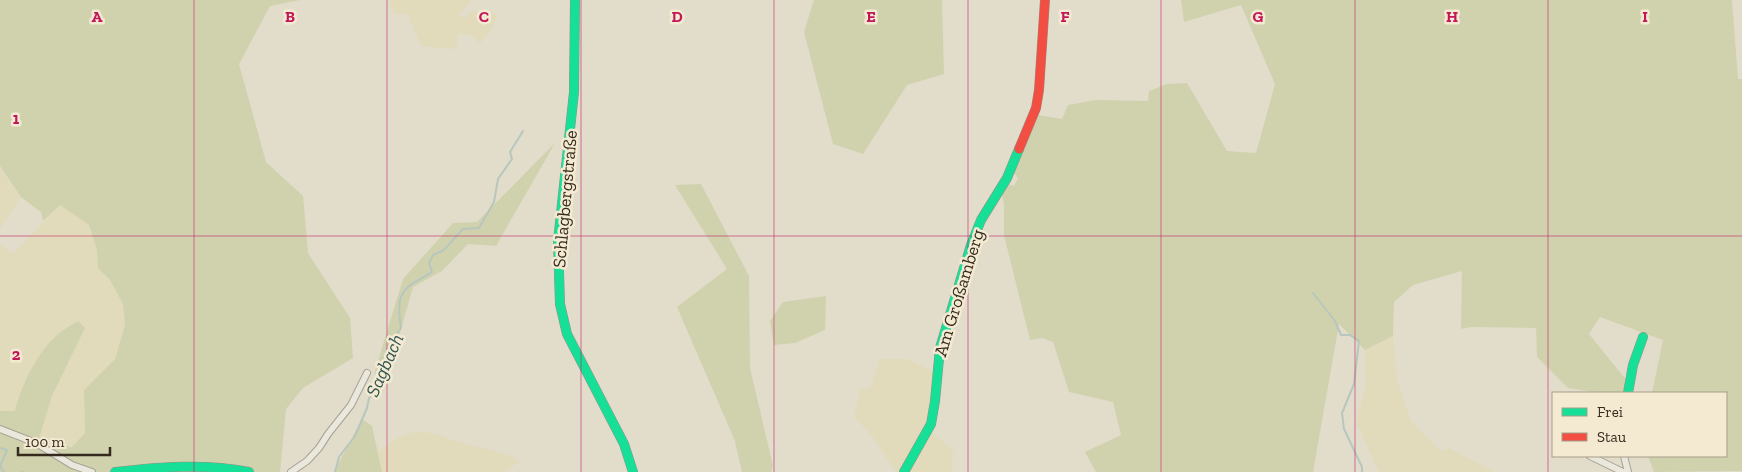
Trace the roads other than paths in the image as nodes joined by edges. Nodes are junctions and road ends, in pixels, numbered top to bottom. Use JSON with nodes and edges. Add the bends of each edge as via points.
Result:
{"nodes":[{"id":1,"x":575,"y":0,"type":"edge"},
{"id":2,"x":1045,"y":0,"type":"edge"},
{"id":3,"x":1643,"y":337,"type":"dead end"},
{"id":4,"x":367,"y":373,"type":"dead end"},
{"id":5,"x":1628,"y":392,"type":"edge"},
{"id":6,"x":0,"y":429,"type":"edge"},
{"id":7,"x":1592,"y":457,"type":"edge"},
{"id":8,"x":1624,"y":457,"type":"edge"},
{"id":9,"x":92,"y":472,"type":"edge"},
{"id":10,"x":115,"y":472,"type":"edge"},
{"id":11,"x":249,"y":472,"type":"edge"},
{"id":12,"x":291,"y":472,"type":"edge"},
{"id":13,"x":633,"y":472,"type":"edge"},
{"id":14,"x":904,"y":472,"type":"edge"},
{"id":15,"x":1623,"y":472,"type":"edge"},
{"id":16,"x":1628,"y":472,"type":"edge"}],
"edges":[{"from":1,"to":13,"type":"street","name":"Schlagbergstraße","via":[[574,92],[558,241],[560,309],[567,334],[624,444]]},
{"from":2,"to":14,"type":"street","name":"Am Großamberg","via":[[1036,108],[1008,178],[981,220],[971,245],[940,348],[931,424]]},
{"from":3,"to":5,"type":"street"},
{"from":4,"to":12,"type":"street","via":[[351,405],[319,448]]},
{"from":6,"to":9,"type":"street","via":[[36,443],[72,465]]},
{"from":7,"to":15,"type":"street"},
{"from":8,"to":16,"type":"street"},
{"from":10,"to":11,"type":"street","via":[[192,466]]}]}
